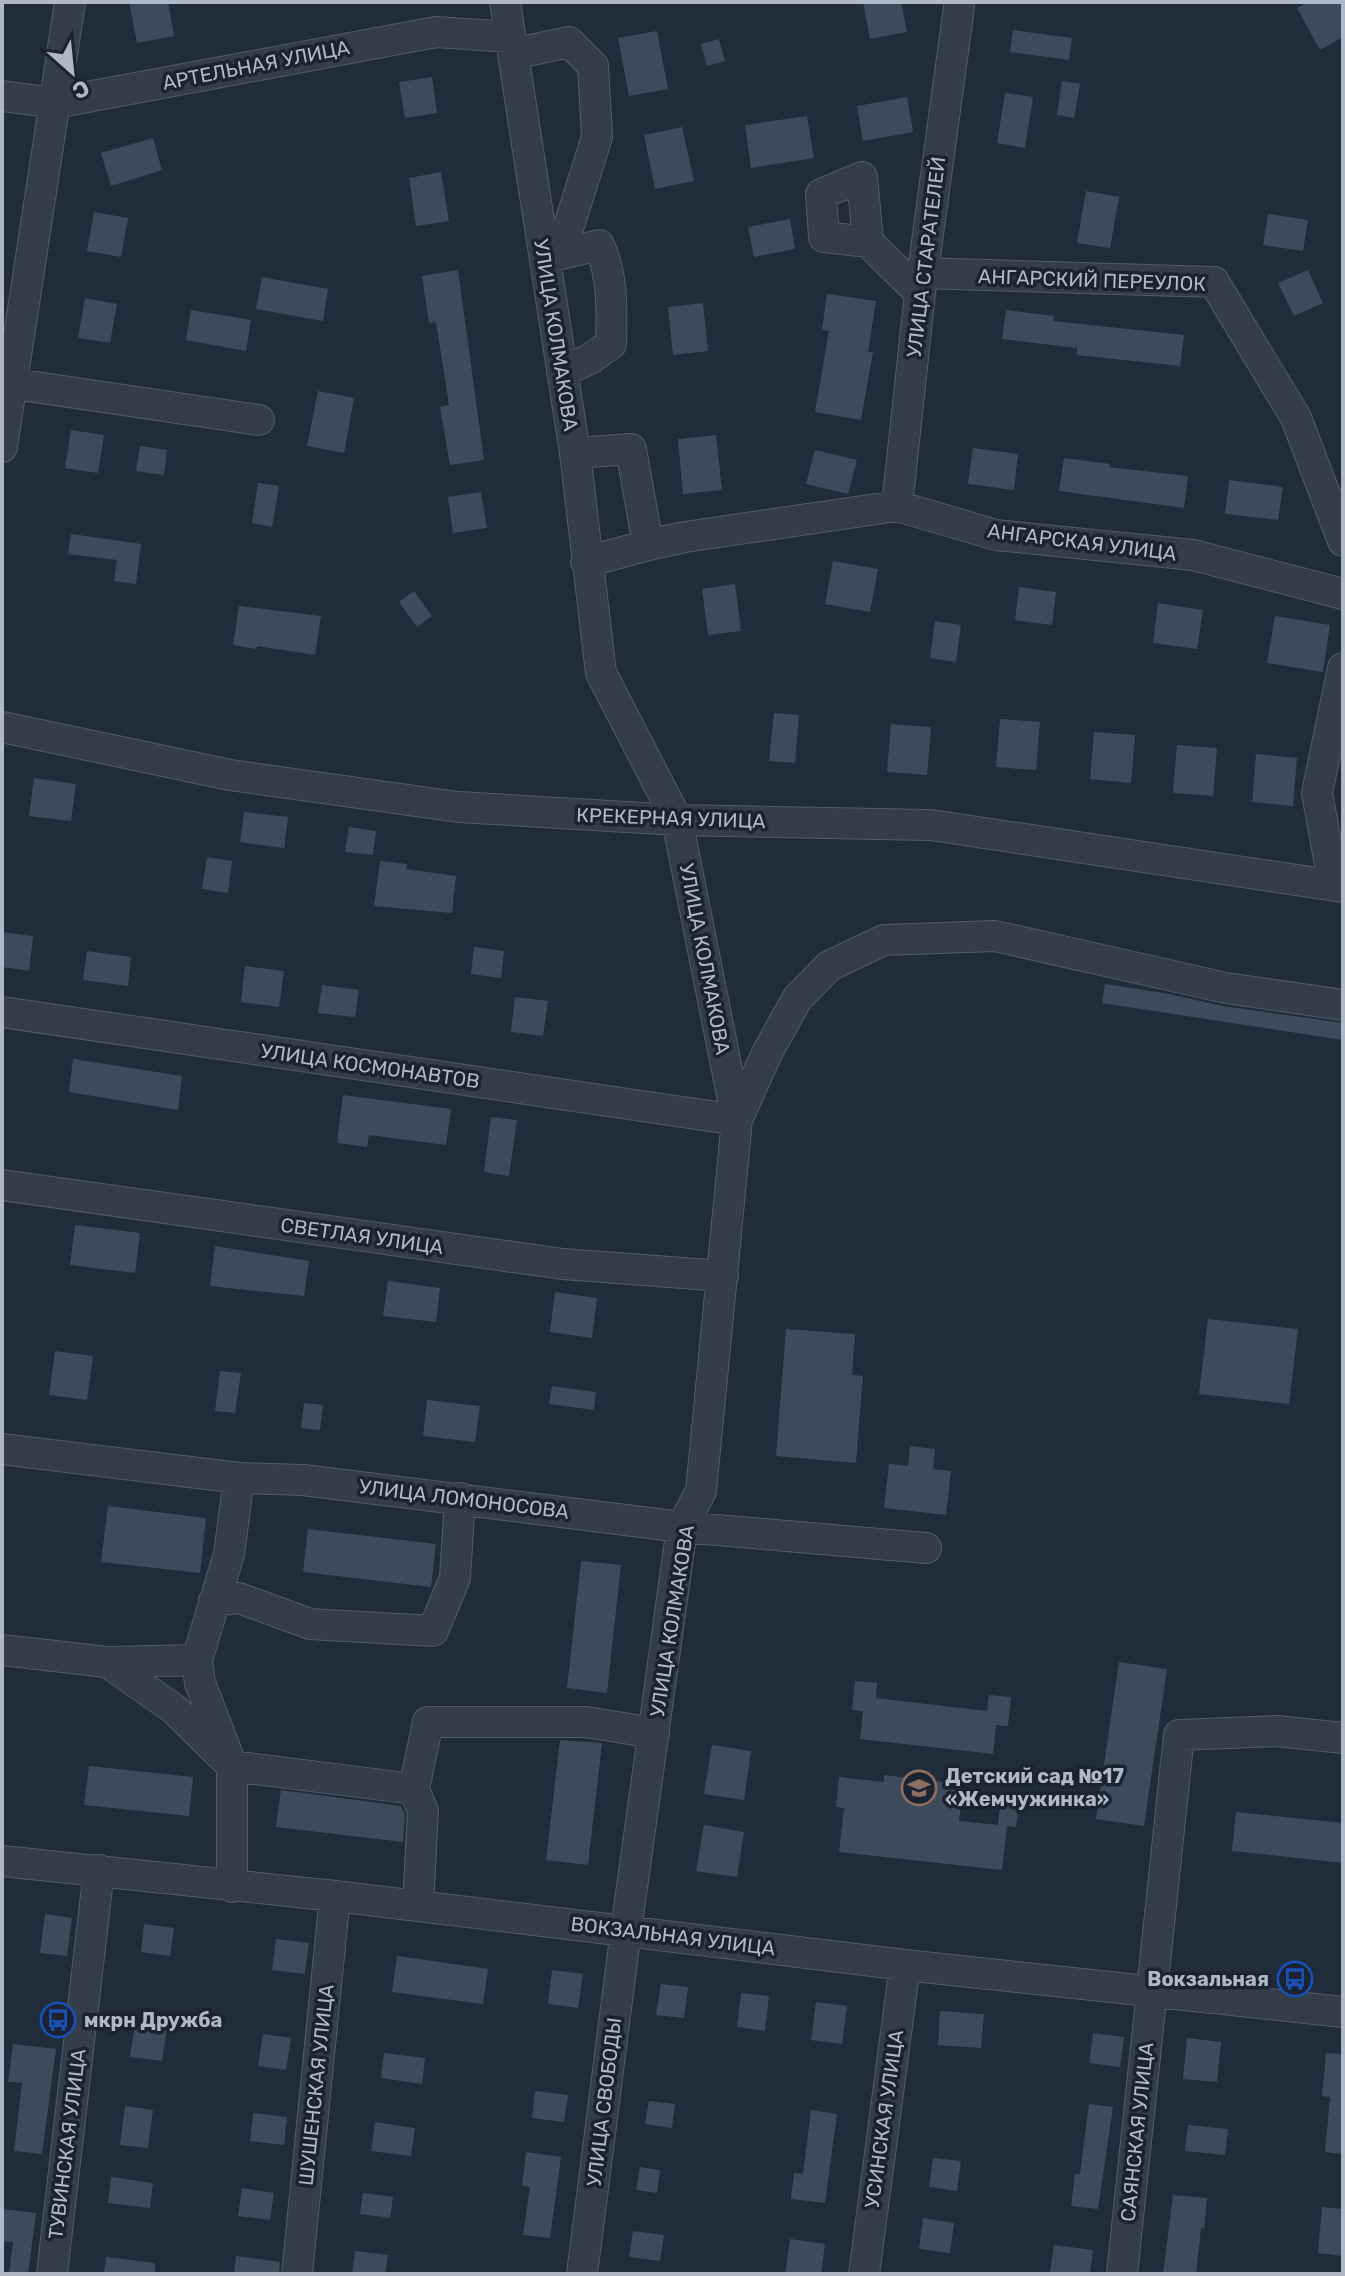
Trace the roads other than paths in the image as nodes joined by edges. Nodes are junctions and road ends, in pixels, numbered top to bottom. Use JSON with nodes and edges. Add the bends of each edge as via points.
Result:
{"nodes":[{"id":1,"x":70,"y":2,"type":"edge"},
{"id":2,"x":505,"y":2,"type":"edge"},
{"id":3,"x":959,"y":7,"type":"dead end"},
{"id":4,"x":512,"y":45,"type":"junction"},
{"id":5,"x":2,"y":96,"type":"edge"},
{"id":6,"x":55,"y":103,"type":"junction"},
{"id":7,"x":868,"y":242,"type":"dead end"},
{"id":8,"x":552,"y":256,"type":"junction"},
{"id":9,"x":921,"y":283,"type":"junction"},
{"id":10,"x":562,"y":372,"type":"junction"},
{"id":11,"x":7,"y":383,"type":"edge"},
{"id":12,"x":259,"y":420,"type":"dead end"},
{"id":13,"x":2,"y":447,"type":"edge"},
{"id":14,"x":575,"y":453,"type":"junction"},
{"id":15,"x":897,"y":506,"type":"junction"},
{"id":16,"x":1343,"y":541,"type":"edge"},
{"id":17,"x":648,"y":545,"type":"junction"},
{"id":18,"x":586,"y":562,"type":"junction"},
{"id":19,"x":1343,"y":594,"type":"edge"},
{"id":20,"x":1343,"y":668,"type":"edge"},
{"id":21,"x":2,"y":727,"type":"edge"},
{"id":22,"x":1330,"y":795,"type":"edge"},
{"id":23,"x":677,"y":820,"type":"junction"},
{"id":24,"x":1338,"y":887,"type":"edge"},
{"id":25,"x":1343,"y":1005,"type":"edge"},
{"id":26,"x":2,"y":1012,"type":"edge"},
{"id":27,"x":737,"y":1120,"type":"junction"},
{"id":28,"x":2,"y":1185,"type":"edge"},
{"id":29,"x":723,"y":1276,"type":"junction"},
{"id":30,"x":2,"y":1449,"type":"edge"},
{"id":31,"x":239,"y":1478,"type":"junction"},
{"id":32,"x":460,"y":1498,"type":"junction"},
{"id":33,"x":682,"y":1527,"type":"junction"},
{"id":34,"x":926,"y":1548,"type":"dead end"},
{"id":35,"x":214,"y":1601,"type":"junction"},
{"id":36,"x":2,"y":1650,"type":"edge"},
{"id":37,"x":197,"y":1660,"type":"junction"},
{"id":38,"x":107,"y":1662,"type":"junction"},
{"id":39,"x":654,"y":1733,"type":"junction"},
{"id":40,"x":1343,"y":1738,"type":"edge"},
{"id":41,"x":232,"y":1766,"type":"junction"},
{"id":42,"x":414,"y":1789,"type":"junction"},
{"id":43,"x":2,"y":1861,"type":"edge"},
{"id":44,"x":99,"y":1870,"type":"junction"},
{"id":45,"x":232,"y":1887,"type":"junction"},
{"id":46,"x":335,"y":1896,"type":"junction"},
{"id":47,"x":418,"y":1906,"type":"junction"},
{"id":48,"x":626,"y":1930,"type":"junction"},
{"id":49,"x":905,"y":1965,"type":"junction"},
{"id":50,"x":1153,"y":1990,"type":"junction"},
{"id":51,"x":1343,"y":2012,"type":"edge"},
{"id":52,"x":52,"y":2274,"type":"edge"},
{"id":53,"x":297,"y":2274,"type":"edge"},
{"id":54,"x":582,"y":2274,"type":"edge"},
{"id":55,"x":864,"y":2274,"type":"edge"},
{"id":56,"x":1122,"y":2274,"type":"edge"}],
"edges":[{"from":1,"to":6,"type":"street"},
{"from":2,"to":4,"type":"street","name":"УЛИЦА КОЛМАКОВА"},
{"from":3,"to":9,"type":"street","name":"УЛИЦА СТАРАТЕЛЕЙ"},
{"from":4,"to":6,"type":"street","name":"АРТЕЛЬНАЯ УЛИЦА","via":[[436,32]]},
{"from":4,"to":8,"type":"street","name":"УЛИЦА КОЛМАКОВА"},
{"from":4,"to":8,"type":"street","name":"АРТЕЛЬНАЯ УЛИЦА","via":[[569,42],[593,66],[597,137]]},
{"from":5,"to":6,"type":"street","name":"АРТЕЛЬНАЯ УЛИЦА"},
{"from":6,"to":11,"type":"street"},
{"from":7,"to":9,"type":"street"},
{"from":8,"to":10,"type":"street","name":"УЛИЦА КОЛМАКОВА"},
{"from":8,"to":10,"type":"street","via":[[599,245],[612,311],[611,344]]},
{"from":9,"to":15,"type":"street","name":"УЛИЦА СТАРАТЕЛЕЙ"},
{"from":9,"to":16,"type":"street","name":"АНГАРСКИЙ ПЕРЕУЛОК","via":[[1214,282],[1296,418]]},
{"from":10,"to":14,"type":"street","name":"УЛИЦА КОЛМАКОВА"},
{"from":11,"to":12,"type":"street"},
{"from":11,"to":13,"type":"street"},
{"from":14,"to":17,"type":"street","via":[[631,449]]},
{"from":14,"to":18,"type":"street","name":"УЛИЦА КОЛМАКОВА"},
{"from":15,"to":17,"type":"street","name":"АНГАРСКАЯ УЛИЦА"},
{"from":15,"to":19,"type":"street","name":"АНГАРСКАЯ УЛИЦА","via":[[996,535],[1193,555]]},
{"from":17,"to":18,"type":"street","name":"АНГАРСКАЯ УЛИЦА"},
{"from":18,"to":23,"type":"street","name":"УЛИЦА КОЛМАКОВА","via":[[601,673]]},
{"from":20,"to":22,"type":"street"},
{"from":21,"to":23,"type":"street","name":"КРЕКЕРНАЯ УЛИЦА","via":[[230,775],[458,807]]},
{"from":22,"to":24,"type":"street"},
{"from":23,"to":24,"type":"street","name":"КРЕКЕРНАЯ УЛИЦА","via":[[931,825]]},
{"from":23,"to":27,"type":"street","name":"УЛИЦА КОЛМАКОВА"},
{"from":25,"to":27,"type":"street","via":[[1226,988],[995,936],[884,940],[829,966],[797,999]]},
{"from":26,"to":27,"type":"street","name":"УЛИЦА КОСМОНАВТОВ"},
{"from":27,"to":29,"type":"street","name":"УЛИЦА КОЛМАКОВА"},
{"from":28,"to":29,"type":"street","name":"СВЕТЛАЯ УЛИЦА","via":[[563,1264]]},
{"from":29,"to":33,"type":"street","name":"УЛИЦА КОЛМАКОВА","via":[[701,1491]]},
{"from":30,"to":31,"type":"street","name":"УЛИЦА ЛОМОНОСОВА"},
{"from":31,"to":32,"type":"street","name":"УЛИЦА ЛОМОНОСОВА"},
{"from":31,"to":35,"type":"street","via":[[229,1554]]},
{"from":32,"to":33,"type":"street","name":"УЛИЦА ЛОМОНОСОВА"},
{"from":32,"to":35,"type":"street","via":[[455,1578],[433,1631],[310,1624],[239,1598]]},
{"from":33,"to":34,"type":"street","name":"УЛИЦА ЛОМОНОСОВА"},
{"from":33,"to":39,"type":"street","name":"УЛИЦА КОЛМАКОВА"},
{"from":35,"to":37,"type":"street"},
{"from":36,"to":38,"type":"street"},
{"from":37,"to":38,"type":"street"},
{"from":37,"to":41,"type":"street","via":[[200,1683]]},
{"from":38,"to":41,"type":"street","via":[[174,1709]]},
{"from":39,"to":42,"type":"street","via":[[586,1722],[428,1722]]},
{"from":39,"to":48,"type":"street","name":"УЛИЦА КОЛМАКОВА"},
{"from":40,"to":50,"type":"street","name":"САЯНСКАЯ УЛИЦА","via":[[1276,1731],[1179,1735]]},
{"from":41,"to":42,"type":"street"},
{"from":41,"to":45,"type":"street"},
{"from":42,"to":47,"type":"street","via":[[423,1811]]},
{"from":43,"to":44,"type":"street","name":"ВОКЗАЛЬНАЯ УЛИЦА"},
{"from":44,"to":45,"type":"street","name":"ВОКЗАЛЬНАЯ УЛИЦА"},
{"from":44,"to":52,"type":"street","name":"ТУВИНСКАЯ УЛИЦА"},
{"from":45,"to":46,"type":"street","name":"ВОКЗАЛЬНАЯ УЛИЦА"},
{"from":46,"to":47,"type":"street","name":"ВОКЗАЛЬНАЯ УЛИЦА"},
{"from":46,"to":53,"type":"street","name":"ШУШЕНСКАЯ УЛИЦА"},
{"from":47,"to":48,"type":"street","name":"ВОКЗАЛЬНАЯ УЛИЦА"},
{"from":48,"to":49,"type":"street","name":"ВОКЗАЛЬНАЯ УЛИЦА"},
{"from":48,"to":54,"type":"street","name":"УЛИЦА СВОБОДЫ"},
{"from":49,"to":50,"type":"street","name":"ВОКЗАЛЬНАЯ УЛИЦА"},
{"from":49,"to":55,"type":"street","name":"УСИНСКАЯ УЛИЦА"},
{"from":50,"to":51,"type":"street","name":"ВОКЗАЛЬНАЯ УЛИЦА"},
{"from":50,"to":56,"type":"street","name":"САЯНСКАЯ УЛИЦА"}]}
